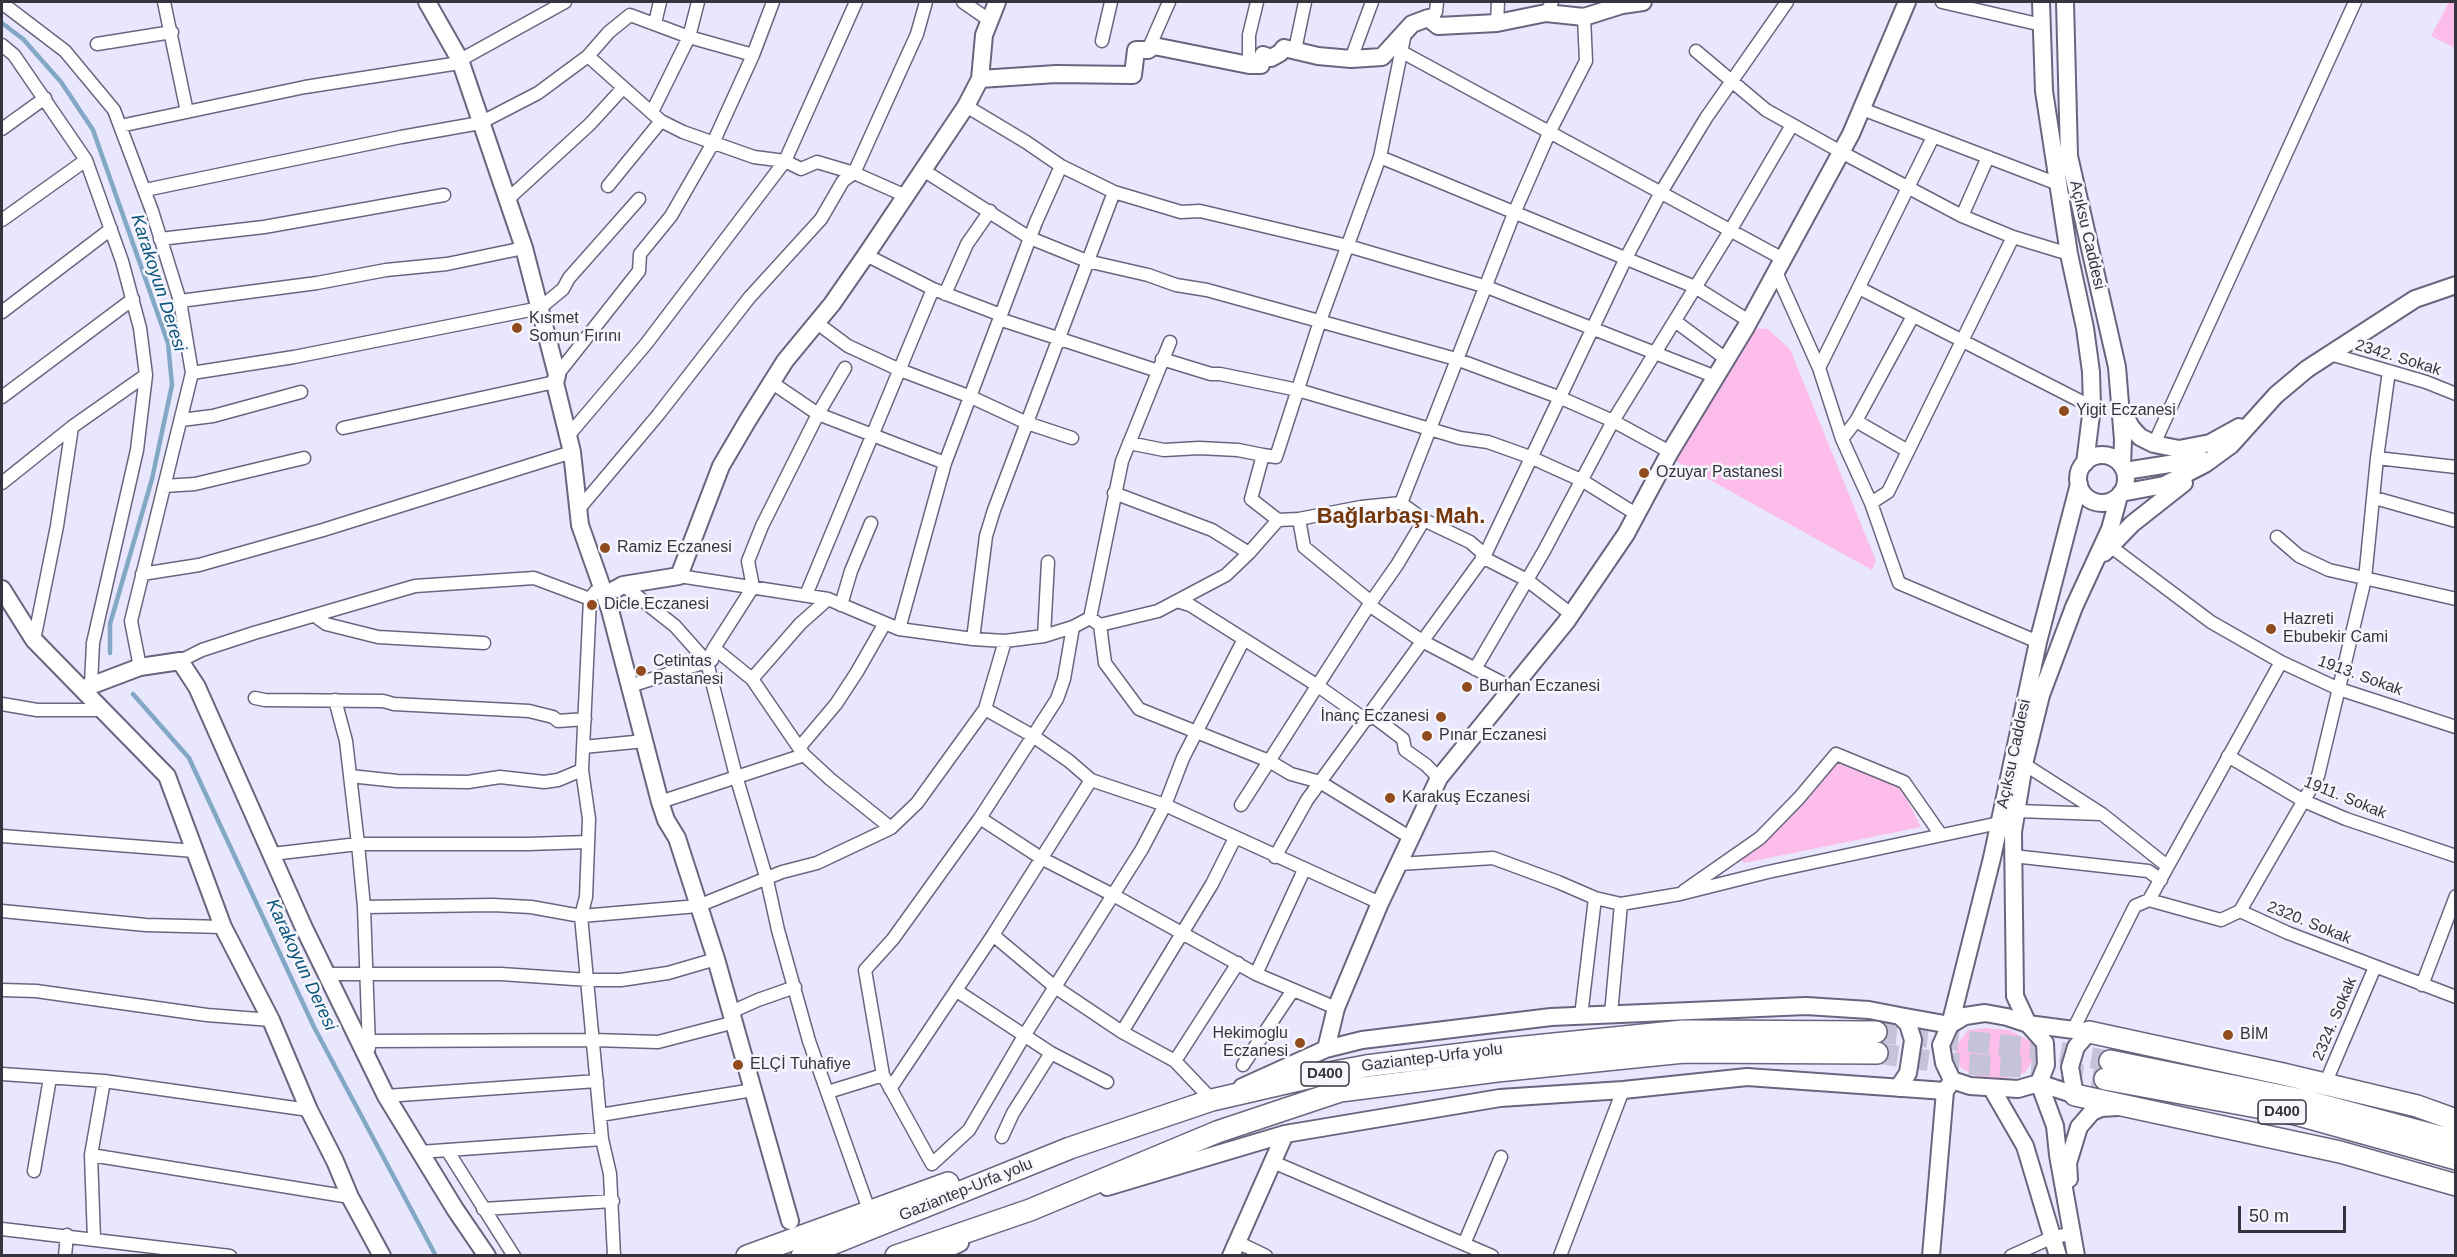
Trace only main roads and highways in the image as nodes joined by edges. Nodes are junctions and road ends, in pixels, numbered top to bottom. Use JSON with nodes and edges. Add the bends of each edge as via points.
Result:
{"nodes":[{"id":1,"x":2081,"y":1031,"type":"road end"},
{"id":2,"x":1876,"y":1032,"type":"tunnel mouth"},
{"id":3,"x":1877,"y":1053,"type":"tunnel mouth"},
{"id":4,"x":2075,"y":1095,"type":"road end"},
{"id":5,"x":2456,"y":1119,"type":"edge"},
{"id":6,"x":2456,"y":1141,"type":"edge"},
{"id":7,"x":1070,"y":1148,"type":"junction"},
{"id":8,"x":2456,"y":1159,"type":"edge"},
{"id":9,"x":2456,"y":1185,"type":"edge"},
{"id":10,"x":747,"y":1256,"type":"edge"},
{"id":11,"x":802,"y":1256,"type":"edge"},
{"id":12,"x":896,"y":1256,"type":"edge"}],
"edges":[{"from":1,"to":5,"type":"highway","via":[[2325,1084]]},
{"from":2,"to":7,"type":"highway","name":"Gaziantep-Urfa yolu","number":"D400","via":[[1683,1031],[1366,1066],[1212,1100]]},
{"from":3,"to":12,"type":"highway","name":"Gaziantep-Urfa yolu","number":"D400","via":[[1684,1052],[1340,1091],[1218,1132],[1030,1210]]},
{"from":4,"to":9,"type":"highway","via":[[2340,1152]]},
{"from":6,"to":8,"type":"highway","number":"D400","via":[[2302,1100],[2107,1070],[2295,1114]]},
{"from":7,"to":10,"type":"highway","via":[[945,1183]]},
{"from":7,"to":11,"type":"highway","name":"Gaziantep-Urfa yolu","number":"D400"}]}
